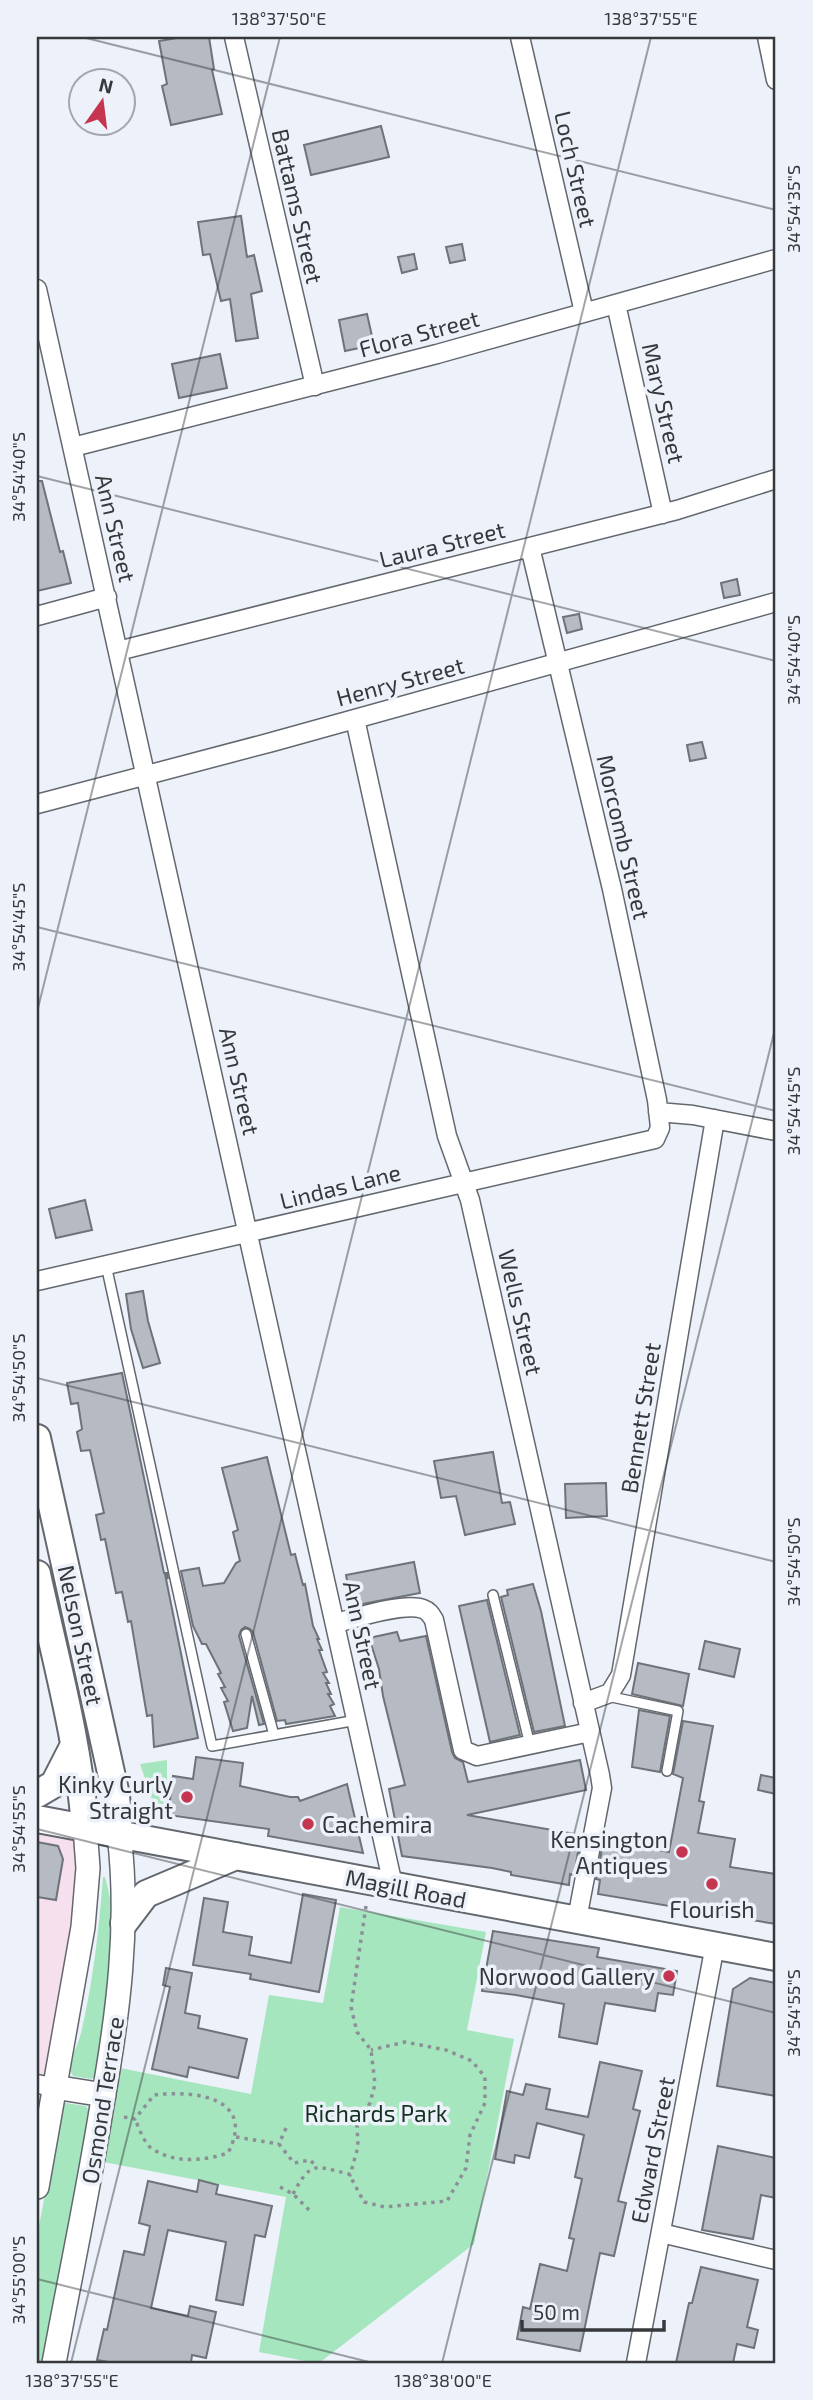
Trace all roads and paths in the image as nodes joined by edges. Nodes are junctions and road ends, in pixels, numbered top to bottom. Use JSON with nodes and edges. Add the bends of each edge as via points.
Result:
{"nodes":[{"id":1,"x":234,"y":37,"type":"edge"},
{"id":2,"x":520,"y":37,"type":"edge"},
{"id":3,"x":767,"y":37,"type":"edge"},
{"id":4,"x":776,"y":80,"type":"edge"},
{"id":5,"x":776,"y":259,"type":"edge"},
{"id":6,"x":37,"y":289,"type":"edge"},
{"id":7,"x":616,"y":304,"type":"junction"},
{"id":8,"x":584,"y":312,"type":"junction"},
{"id":9,"x":315,"y":386,"type":"junction"},
{"id":10,"x":73,"y":447,"type":"junction"},
{"id":11,"x":776,"y":479,"type":"edge"},
{"id":12,"x":663,"y":513,"type":"junction"},
{"id":13,"x":530,"y":547,"type":"junction"},
{"id":14,"x":107,"y":597,"type":"junction"},
{"id":15,"x":776,"y":602,"type":"edge"},
{"id":16,"x":37,"y":616,"type":"edge"},
{"id":17,"x":118,"y":651,"type":"junction"},
{"id":18,"x":558,"y":662,"type":"junction"},
{"id":19,"x":355,"y":719,"type":"junction"},
{"id":20,"x":146,"y":775,"type":"junction"},
{"id":21,"x":37,"y":804,"type":"edge"},
{"id":22,"x":658,"y":1112,"type":"junction"},
{"id":23,"x":715,"y":1119,"type":"junction"},
{"id":24,"x":776,"y":1131,"type":"edge"},
{"id":25,"x":655,"y":1139,"type":"joint"},
{"id":26,"x":463,"y":1181,"type":"junction"},
{"id":27,"x":248,"y":1233,"type":"junction"},
{"id":28,"x":106,"y":1265,"type":"junction"},
{"id":29,"x":37,"y":1281,"type":"edge"},
{"id":30,"x":37,"y":1438,"type":"edge"},
{"id":31,"x":37,"y":1574,"type":"edge"},
{"id":32,"x":493,"y":1595,"type":"dead end"},
{"id":33,"x":336,"y":1623,"type":"junction"},
{"id":34,"x":246,"y":1634,"type":"dead end"},
{"id":35,"x":605,"y":1696,"type":"junction"},
{"id":36,"x":583,"y":1703,"type":"junction"},
{"id":37,"x":357,"y":1720,"type":"junction"},
{"id":38,"x":590,"y":1732,"type":"junction"},
{"id":39,"x":274,"y":1735,"type":"junction"},
{"id":40,"x":74,"y":1745,"type":"junction"},
{"id":41,"x":530,"y":1745,"type":"junction"},
{"id":42,"x":667,"y":1771,"type":"dead end"},
{"id":43,"x":37,"y":1794,"type":"edge"},
{"id":44,"x":37,"y":1819,"type":"edge"},
{"id":45,"x":85,"y":1828,"type":"junction"},
{"id":46,"x":119,"y":1834,"type":"junction"},
{"id":47,"x":236,"y":1856,"type":"junction"},
{"id":48,"x":393,"y":1885,"type":"junction"},
{"id":49,"x":366,"y":1906,"type":"dead end"},
{"id":50,"x":577,"y":1919,"type":"junction"},
{"id":51,"x":124,"y":1923,"type":"junction"},
{"id":52,"x":715,"y":1945,"type":"junction"},
{"id":53,"x":776,"y":1956,"type":"edge"},
{"id":54,"x":371,"y":2050,"type":"junction"},
{"id":55,"x":46,"y":2085,"type":"edge"},
{"id":56,"x":104,"y":2095,"type":"junction"},
{"id":57,"x":124,"y":2117,"type":"dead end"},
{"id":58,"x":135,"y":2119,"type":"junction"},
{"id":59,"x":286,"y":2128,"type":"dead end"},
{"id":60,"x":236,"y":2137,"type":"junction"},
{"id":61,"x":279,"y":2144,"type":"junction"},
{"id":62,"x":316,"y":2166,"type":"junction"},
{"id":63,"x":349,"y":2174,"type":"junction"},
{"id":64,"x":37,"y":2187,"type":"edge"},
{"id":65,"x":280,"y":2187,"type":"dead end"},
{"id":66,"x":293,"y":2194,"type":"junction"},
{"id":67,"x":309,"y":2210,"type":"dead end"},
{"id":68,"x":661,"y":2234,"type":"junction"},
{"id":69,"x":776,"y":2260,"type":"edge"},
{"id":70,"x":54,"y":2363,"type":"edge"},
{"id":71,"x":636,"y":2363,"type":"edge"}],
"edges":[{"from":1,"to":9,"type":"street","name":"Battams Street"},
{"from":2,"to":8,"type":"street","name":"Loch Street"},
{"from":3,"to":4,"type":"street"},
{"from":5,"to":7,"type":"street","name":"Flora Street"},
{"from":6,"to":10,"type":"street","name":"Ann Street"},
{"from":7,"to":8,"type":"street","name":"Flora Street"},
{"from":7,"to":12,"type":"street","name":"Mary Street"},
{"from":8,"to":9,"type":"street","name":"Flora Street"},
{"from":9,"to":10,"type":"street","name":"Flora Street"},
{"from":10,"to":14,"type":"street","name":"Ann Street"},
{"from":11,"to":12,"type":"street","name":"Laura Street"},
{"from":12,"to":13,"type":"street","name":"Laura Street"},
{"from":13,"to":17,"type":"street","name":"Laura Street"},
{"from":13,"to":18,"type":"street","name":"Morcomb Street"},
{"from":14,"to":16,"type":"street"},
{"from":14,"to":17,"type":"street","name":"Ann Street"},
{"from":15,"to":18,"type":"street","name":"Henry Street"},
{"from":17,"to":20,"type":"street","name":"Ann Street"},
{"from":18,"to":19,"type":"street","name":"Henry Street"},
{"from":18,"to":22,"type":"street","name":"Morcomb Street"},
{"from":19,"to":20,"type":"street","name":"Henry Street"},
{"from":19,"to":26,"type":"street","name":"Wells Street","via":[[447,1136]]},
{"from":20,"to":21,"type":"street","name":"Henry Street"},
{"from":20,"to":27,"type":"street","name":"Ann Street"},
{"from":22,"to":23,"type":"street"},
{"from":22,"to":25,"type":"street","name":"Morcomb Street","via":[[660,1128]]},
{"from":23,"to":24,"type":"street"},
{"from":23,"to":35,"type":"street","name":"Bennett Street","via":[[621,1675]]},
{"from":25,"to":26,"type":"street","name":"Lindas Lane"},
{"from":26,"to":27,"type":"street","name":"Lindas Lane"},
{"from":26,"to":36,"type":"street","name":"Wells Street"},
{"from":27,"to":28,"type":"street","name":"Lindas Lane"},
{"from":27,"to":33,"type":"street","name":"Ann Street"},
{"from":28,"to":29,"type":"street","name":"Lindas Lane"},
{"from":28,"to":39,"type":"lane","via":[[212,1746]]},
{"from":30,"to":46,"type":"main road","name":"Nelson Street","via":[[116,1795]]},
{"from":31,"to":40,"type":"main road","name":"Nelson Street"},
{"from":32,"to":41,"type":"lane"},
{"from":33,"to":37,"type":"street","name":"Ann Street"},
{"from":33,"to":41,"type":"street","via":[[405,1607],[429,1612],[463,1751],[477,1756]]},
{"from":34,"to":39,"type":"lane"},
{"from":35,"to":36,"type":"street"},
{"from":35,"to":42,"type":"lane","via":[[678,1711]]},
{"from":36,"to":38,"type":"street","name":"Wells Street"},
{"from":37,"to":39,"type":"lane"},
{"from":37,"to":48,"type":"street","name":"Ann Street"},
{"from":38,"to":41,"type":"street"},
{"from":38,"to":50,"type":"street","name":"Wells Street","via":[[602,1788]]},
{"from":40,"to":43,"type":"main road","via":[[54,1784]]},
{"from":40,"to":45,"type":"main road","name":"Nelson Street"},
{"from":44,"to":45,"type":"main road","name":"Magill Road"},
{"from":45,"to":46,"type":"main road","name":"Magill Road"},
{"from":45,"to":55,"type":"street","name":"Osmond Terrace","via":[[88,1868],[83,1927]]},
{"from":46,"to":47,"type":"main road","name":"Magill Road"},
{"from":46,"to":51,"type":"street","name":"Osmond Terrace"},
{"from":47,"to":48,"type":"main road","name":"Magill Road"},
{"from":47,"to":51,"type":"main road","via":[[146,1894]]},
{"from":48,"to":50,"type":"main road","name":"Magill Road"},
{"from":49,"to":54,"type":"path","via":[[351,2007],[357,2032]]},
{"from":50,"to":52,"type":"main road","name":"Magill Road"},
{"from":51,"to":56,"type":"street","name":"Osmond Terrace"},
{"from":52,"to":53,"type":"main road","name":"Magill Road"},
{"from":52,"to":68,"type":"street","name":"Edward Street"},
{"from":54,"to":63,"type":"path","via":[[375,2084],[357,2124],[358,2147]]},
{"from":54,"to":63,"type":"path","via":[[405,2042],[472,2061],[485,2077],[485,2102],[470,2135],[466,2168],[447,2201],[385,2207],[364,2202]]},
{"from":55,"to":56,"type":"street"},
{"from":55,"to":64,"type":"street","name":"Osmond Terrace"},
{"from":56,"to":70,"type":"street","name":"Osmond Terrace"},
{"from":57,"to":58,"type":"path"},
{"from":58,"to":60,"type":"path","via":[[149,2148],[186,2160],[208,2160],[228,2153]]},
{"from":58,"to":60,"type":"path","via":[[154,2095],[197,2095],[228,2108],[236,2120]]},
{"from":59,"to":61,"type":"path"},
{"from":60,"to":61,"type":"path"},
{"from":61,"to":62,"type":"path","via":[[294,2163],[310,2160]]},
{"from":62,"to":63,"type":"path"},
{"from":62,"to":66,"type":"path"},
{"from":65,"to":66,"type":"path"},
{"from":66,"to":67,"type":"path"},
{"from":68,"to":69,"type":"street"},
{"from":68,"to":71,"type":"street","name":"Edward Street"}]}
